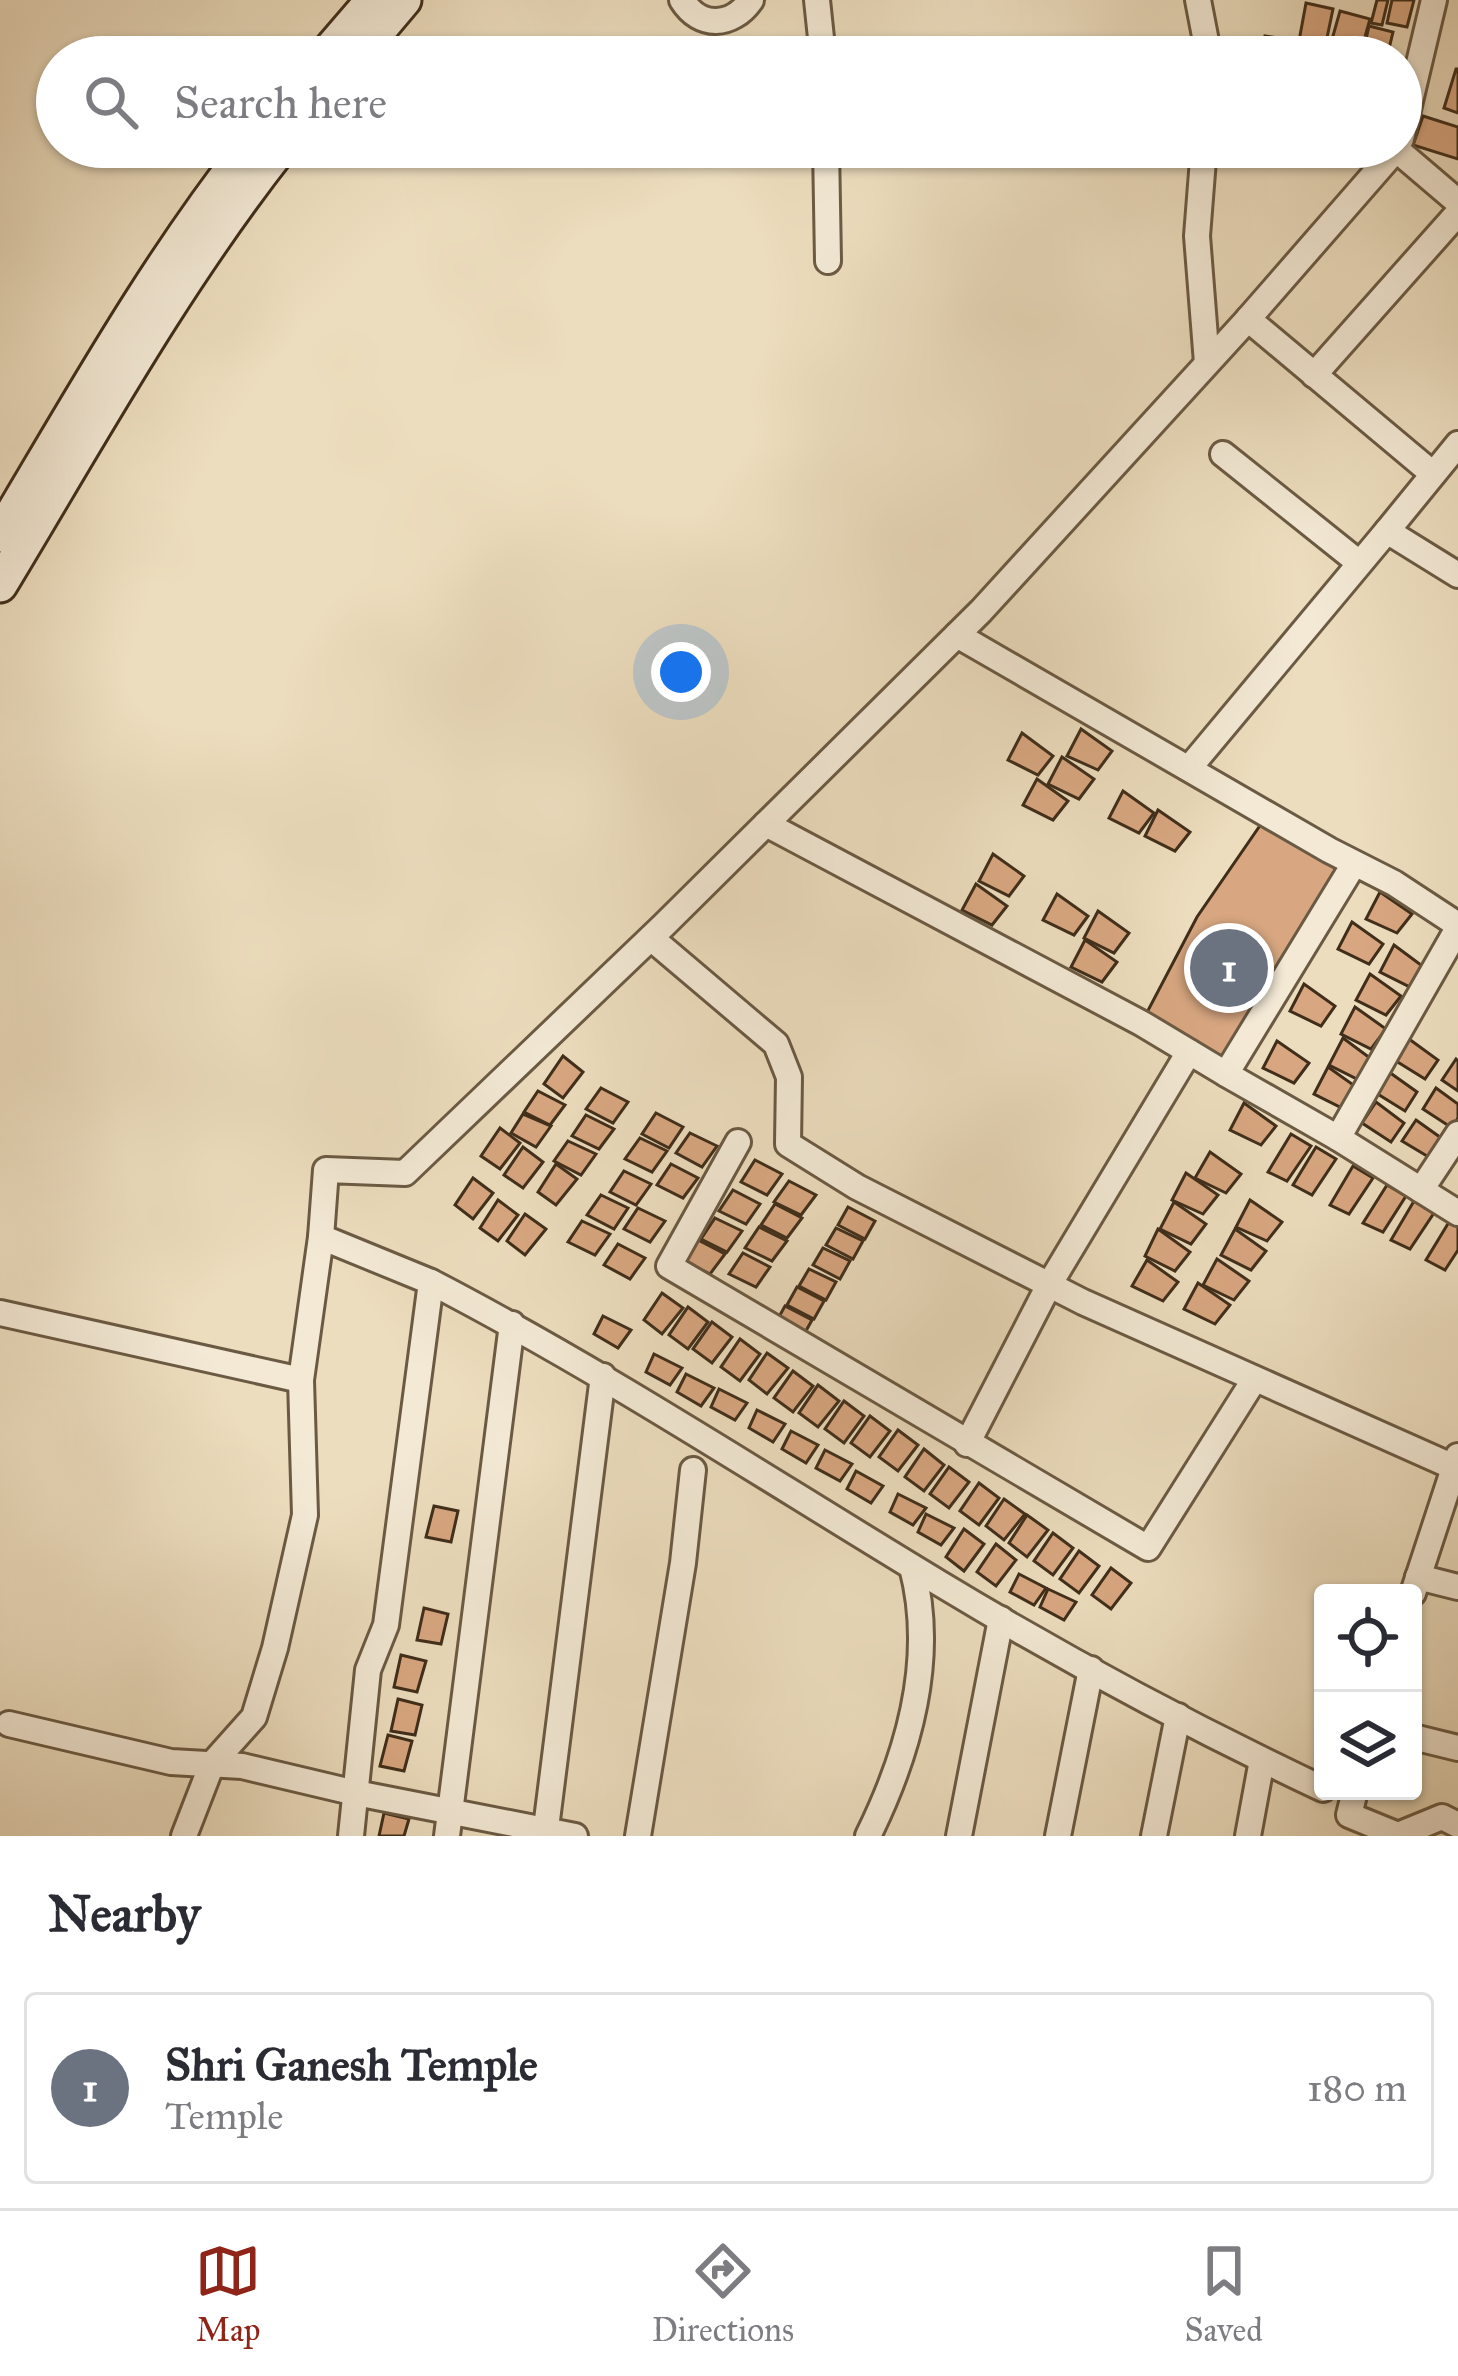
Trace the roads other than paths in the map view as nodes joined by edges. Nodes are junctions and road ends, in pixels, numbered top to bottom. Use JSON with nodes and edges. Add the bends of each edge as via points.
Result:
{"nodes":[{"id":1,"x":373,"y":0,"type":"edge"},
{"id":2,"x":404,"y":0,"type":"edge"},
{"id":3,"x":682,"y":0,"type":"edge"},
{"id":4,"x":751,"y":0,"type":"edge"},
{"id":5,"x":817,"y":0,"type":"edge"},
{"id":6,"x":1198,"y":0,"type":"edge"},
{"id":7,"x":1432,"y":7,"type":"edge"},
{"id":8,"x":1458,"y":19,"type":"edge"},
{"id":9,"x":343,"y":36,"type":"edge"},
{"id":10,"x":374,"y":36,"type":"edge"},
{"id":11,"x":821,"y":36,"type":"edge"},
{"id":12,"x":1205,"y":36,"type":"edge"},
{"id":13,"x":1422,"y":49,"type":"edge"},
{"id":14,"x":1422,"y":167,"type":"edge"},
{"id":15,"x":233,"y":168,"type":"edge"},
{"id":16,"x":265,"y":168,"type":"edge"},
{"id":17,"x":826,"y":168,"type":"edge"},
{"id":18,"x":1202,"y":168,"type":"edge"},
{"id":19,"x":1379,"y":168,"type":"edge"},
{"id":20,"x":1458,"y":202,"type":"edge"},
{"id":21,"x":1458,"y":214,"type":"edge"},
{"id":22,"x":828,"y":261,"type":"dead end"},
{"id":23,"x":1248,"y":320,"type":"junction"},
{"id":24,"x":1207,"y":363,"type":"junction"},
{"id":25,"x":1314,"y":375,"type":"junction"},
{"id":26,"x":1458,"y":444,"type":"edge"},
{"id":27,"x":1223,"y":454,"type":"dead end"},
{"id":28,"x":1433,"y":474,"type":"junction"},
{"id":29,"x":1387,"y":531,"type":"junction"},
{"id":30,"x":0,"y":535,"type":"edge"},
{"id":31,"x":1358,"y":562,"type":"junction"},
{"id":32,"x":1458,"y":575,"type":"edge"},
{"id":33,"x":0,"y":585,"type":"edge"},
{"id":34,"x":957,"y":634,"type":"junction"},
{"id":35,"x":1190,"y":767,"type":"junction"},
{"id":36,"x":766,"y":824,"type":"junction"},
{"id":37,"x":1354,"y":864,"type":"junction"},
{"id":38,"x":1458,"y":927,"type":"edge"},
{"id":39,"x":651,"y":938,"type":"junction"},
{"id":40,"x":1189,"y":1052,"type":"junction"},
{"id":41,"x":1226,"y":1074,"type":"junction"},
{"id":42,"x":1458,"y":1134,"type":"edge"},
{"id":43,"x":1338,"y":1138,"type":"junction"},
{"id":44,"x":738,"y":1142,"type":"dead end"},
{"id":45,"x":1421,"y":1190,"type":"junction"},
{"id":46,"x":1458,"y":1214,"type":"edge"},
{"id":47,"x":320,"y":1237,"type":"junction"},
{"id":48,"x":431,"y":1282,"type":"junction"},
{"id":49,"x":1049,"y":1285,"type":"junction"},
{"id":50,"x":0,"y":1313,"type":"edge"},
{"id":51,"x":512,"y":1324,"type":"junction"},
{"id":52,"x":603,"y":1376,"type":"junction"},
{"id":53,"x":301,"y":1380,"type":"junction"},
{"id":54,"x":1254,"y":1380,"type":"junction"},
{"id":55,"x":967,"y":1444,"type":"junction"},
{"id":56,"x":1456,"y":1465,"type":"edge"},
{"id":57,"x":693,"y":1470,"type":"dead end"},
{"id":58,"x":913,"y":1567,"type":"junction"},
{"id":59,"x":1416,"y":1584,"type":"edge"},
{"id":60,"x":1422,"y":1585,"type":"edge"},
{"id":61,"x":1458,"y":1587,"type":"edge"},
{"id":62,"x":1001,"y":1619,"type":"junction"},
{"id":63,"x":1090,"y":1670,"type":"junction"},
{"id":64,"x":1178,"y":1716,"type":"junction"},
{"id":65,"x":9,"y":1724,"type":"dead end"},
{"id":66,"x":1422,"y":1739,"type":"edge"},
{"id":67,"x":1458,"y":1748,"type":"edge"},
{"id":68,"x":1262,"y":1760,"type":"junction"},
{"id":69,"x":212,"y":1764,"type":"junction"},
{"id":70,"x":1314,"y":1785,"type":"edge"},
{"id":71,"x":356,"y":1793,"type":"junction"},
{"id":72,"x":1351,"y":1814,"type":"edge"},
{"id":73,"x":449,"y":1824,"type":"edge"},
{"id":74,"x":1458,"y":1825,"type":"edge"},
{"id":75,"x":545,"y":1833,"type":"edge"},
{"id":76,"x":184,"y":1836,"type":"edge"},
{"id":77,"x":352,"y":1836,"type":"edge"},
{"id":78,"x":575,"y":1836,"type":"edge"},
{"id":79,"x":638,"y":1836,"type":"edge"},
{"id":80,"x":868,"y":1836,"type":"edge"},
{"id":81,"x":959,"y":1836,"type":"edge"},
{"id":82,"x":1058,"y":1836,"type":"edge"},
{"id":83,"x":1154,"y":1836,"type":"edge"},
{"id":84,"x":1248,"y":1836,"type":"edge"}],
"edges":[{"from":1,"to":9,"type":"street"},
{"from":2,"to":10,"type":"street"},
{"from":3,"to":4,"type":"street","via":[[711,22],[740,14]]},
{"from":5,"to":11,"type":"street"},
{"from":6,"to":12,"type":"street"},
{"from":7,"to":8,"type":"street"},
{"from":7,"to":13,"type":"street"},
{"from":14,"to":20,"type":"street"},
{"from":15,"to":30,"type":"street","via":[[141,298]]},
{"from":16,"to":33,"type":"street","via":[[164,310]]},
{"from":17,"to":22,"type":"street"},
{"from":18,"to":24,"type":"street","via":[[1197,236]]},
{"from":19,"to":23,"type":"street"},
{"from":21,"to":25,"type":"street"},
{"from":23,"to":24,"type":"street"},
{"from":23,"to":25,"type":"street"},
{"from":24,"to":34,"type":"street"},
{"from":25,"to":28,"type":"street"},
{"from":26,"to":28,"type":"street"},
{"from":27,"to":31,"type":"street"},
{"from":28,"to":29,"type":"street"},
{"from":29,"to":31,"type":"street"},
{"from":29,"to":32,"type":"street"},
{"from":31,"to":35,"type":"street"},
{"from":34,"to":35,"type":"street"},
{"from":34,"to":36,"type":"street"},
{"from":35,"to":37,"type":"street"},
{"from":36,"to":39,"type":"street"},
{"from":36,"to":40,"type":"street"},
{"from":37,"to":38,"type":"street"},
{"from":37,"to":41,"type":"street"},
{"from":38,"to":43,"type":"street"},
{"from":39,"to":47,"type":"street","via":[[405,1173],[326,1170]]},
{"from":39,"to":49,"type":"street","via":[[776,1044],[789,1077],[788,1144]]},
{"from":40,"to":41,"type":"street"},
{"from":40,"to":49,"type":"street"},
{"from":41,"to":43,"type":"street"},
{"from":42,"to":45,"type":"street"},
{"from":43,"to":45,"type":"street"},
{"from":44,"to":55,"type":"street","via":[[669,1266]]},
{"from":45,"to":46,"type":"street"},
{"from":47,"to":48,"type":"street"},
{"from":47,"to":53,"type":"street"},
{"from":48,"to":51,"type":"street"},
{"from":48,"to":71,"type":"street"},
{"from":49,"to":54,"type":"street"},
{"from":49,"to":55,"type":"street"},
{"from":50,"to":53,"type":"street"},
{"from":51,"to":52,"type":"street"},
{"from":51,"to":73,"type":"street"},
{"from":52,"to":58,"type":"street"},
{"from":52,"to":75,"type":"street"},
{"from":53,"to":69,"type":"street","via":[[305,1515],[275,1648],[254,1717]]},
{"from":54,"to":55,"type":"street","via":[[1148,1548]]},
{"from":54,"to":56,"type":"street"},
{"from":56,"to":59,"type":"street"},
{"from":57,"to":79,"type":"street"},
{"from":58,"to":62,"type":"street"},
{"from":58,"to":80,"type":"street","via":[[923,1609],[920,1678]]},
{"from":60,"to":61,"type":"street"},
{"from":62,"to":63,"type":"street"},
{"from":62,"to":81,"type":"street"},
{"from":63,"to":64,"type":"street"},
{"from":63,"to":82,"type":"street"},
{"from":64,"to":68,"type":"street"},
{"from":64,"to":83,"type":"street"},
{"from":65,"to":69,"type":"street"},
{"from":66,"to":67,"type":"street"},
{"from":68,"to":70,"type":"street"},
{"from":68,"to":84,"type":"street"},
{"from":69,"to":71,"type":"street"},
{"from":69,"to":76,"type":"street"},
{"from":71,"to":73,"type":"street"},
{"from":71,"to":77,"type":"street"},
{"from":72,"to":74,"type":"street","via":[[1398,1834],[1442,1817]]},
{"from":73,"to":75,"type":"street"},
{"from":75,"to":78,"type":"street"}]}
